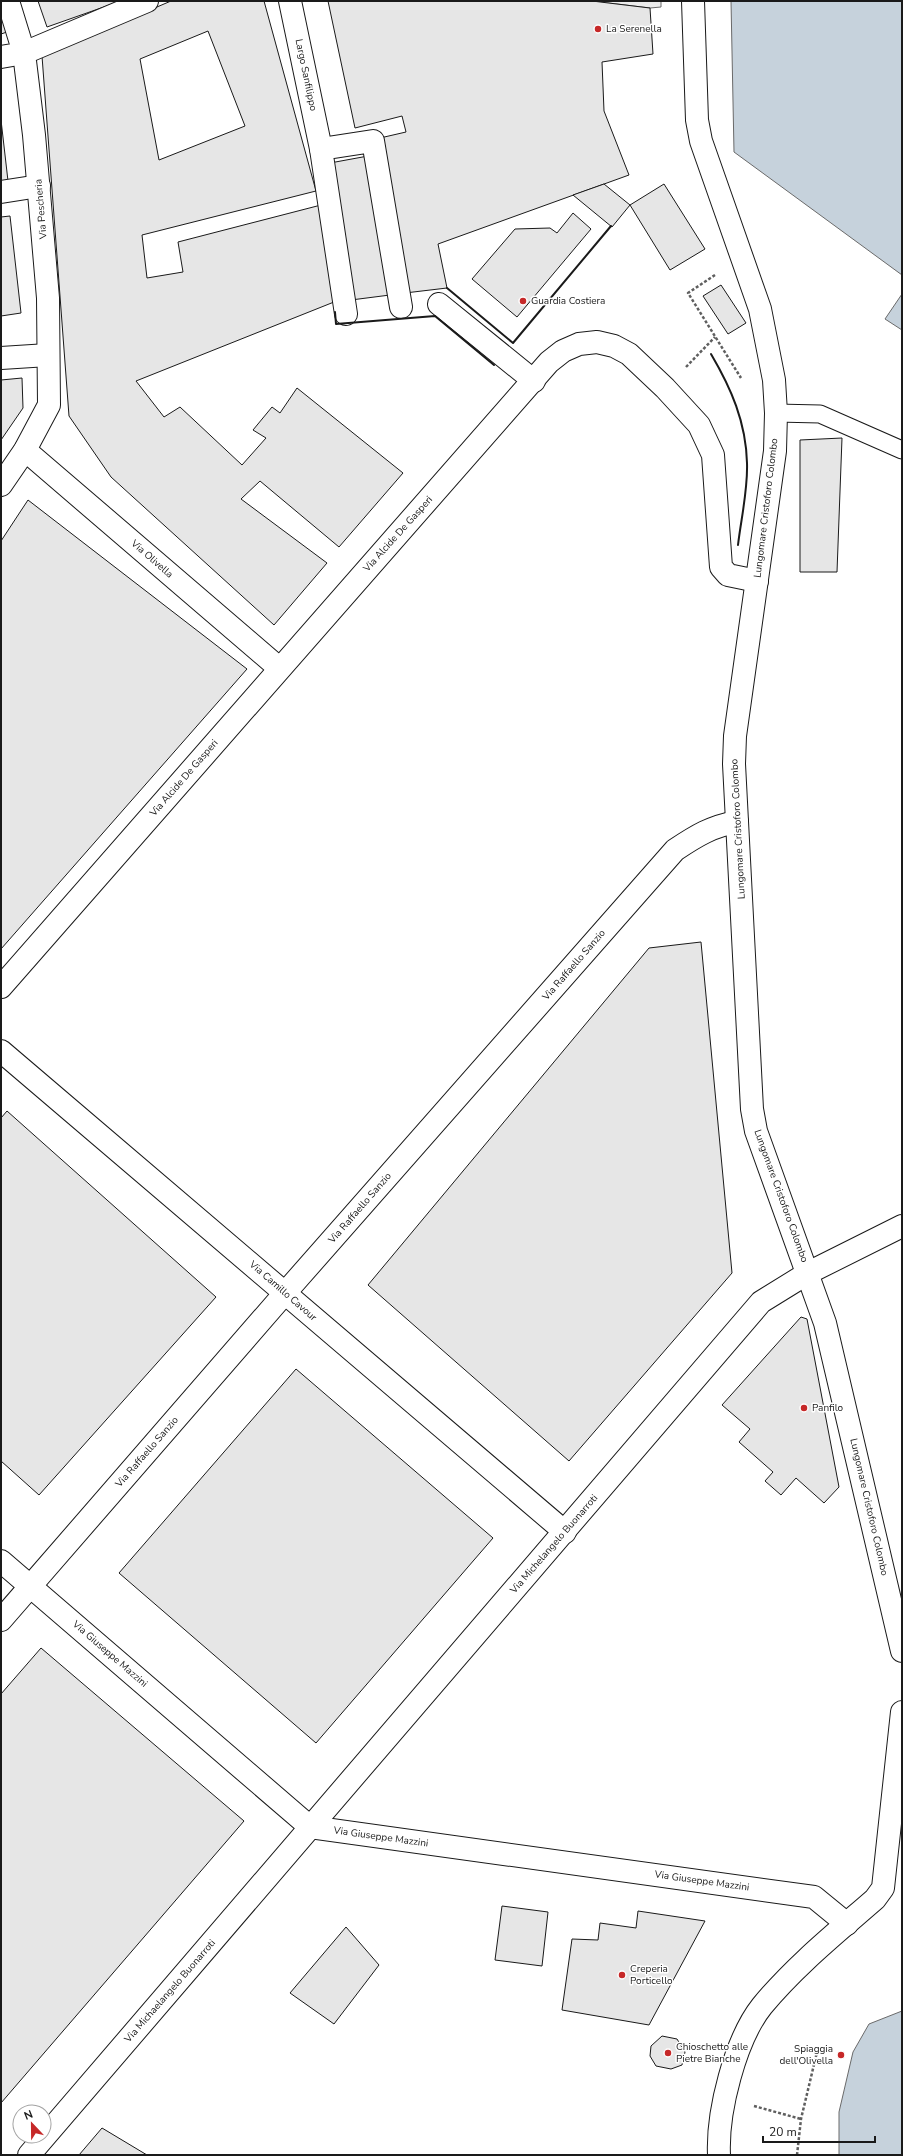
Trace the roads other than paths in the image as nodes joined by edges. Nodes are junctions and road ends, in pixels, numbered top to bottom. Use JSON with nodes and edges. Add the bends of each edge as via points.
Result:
{"nodes":[{"id":1,"x":8,"y":1,"type":"edge"},
{"id":2,"x":147,"y":1,"type":"edge"},
{"id":3,"x":290,"y":1,"type":"edge"},
{"id":4,"x":693,"y":1,"type":"edge"},
{"id":5,"x":24,"y":53,"type":"junction"},
{"id":6,"x":1,"y":57,"type":"edge"},
{"id":7,"x":321,"y":149,"type":"junction"},
{"id":8,"x":39,"y":186,"type":"junction"},
{"id":9,"x":1,"y":192,"type":"edge"},
{"id":10,"x":439,"y":304,"type":"dead end"},
{"id":11,"x":401,"y":307,"type":"dead end"},
{"id":12,"x":346,"y":314,"type":"dead end"},
{"id":13,"x":48,"y":355,"type":"junction"},
{"id":14,"x":1,"y":358,"type":"edge"},
{"id":15,"x":534,"y":381,"type":"junction"},
{"id":16,"x":776,"y":413,"type":"junction"},
{"id":17,"x":25,"y":450,"type":"junction"},
{"id":18,"x":902,"y":450,"type":"edge"},
{"id":19,"x":1,"y":485,"type":"edge"},
{"id":20,"x":757,"y":581,"type":"junction"},
{"id":21,"x":279,"y":668,"type":"junction"},
{"id":22,"x":737,"y":822,"type":"junction"},
{"id":23,"x":1,"y":988,"type":"edge"},
{"id":24,"x":1,"y":1051,"type":"edge"},
{"id":25,"x":902,"y":1226,"type":"edge"},
{"id":26,"x":808,"y":1273,"type":"junction"},
{"id":27,"x":285,"y":1293,"type":"junction"},
{"id":28,"x":565,"y":1532,"type":"junction"},
{"id":29,"x":1,"y":1561,"type":"edge"},
{"id":30,"x":30,"y":1586,"type":"junction"},
{"id":31,"x":1,"y":1620,"type":"edge"},
{"id":32,"x":902,"y":1651,"type":"edge"},
{"id":33,"x":902,"y":1712,"type":"edge"},
{"id":34,"x":310,"y":1827,"type":"junction"},
{"id":35,"x":846,"y":1924,"type":"junction"},
{"id":36,"x":30,"y":2155,"type":"edge"},
{"id":37,"x":719,"y":2155,"type":"edge"}],
"edges":[{"from":1,"to":5,"type":"street","name":"Via Pescheria"},
{"from":2,"to":5,"type":"street"},
{"from":3,"to":7,"type":"street","name":"Largo Sanfilippo"},
{"from":4,"to":16,"type":"street","name":"Lungomare Cristoforo Colombo","via":[[697,120],[701,141],[760,309],[774,380]]},
{"from":5,"to":6,"type":"street"},
{"from":5,"to":8,"type":"street","name":"Via Pescheria"},
{"from":7,"to":11,"type":"street","via":[[373,141]]},
{"from":7,"to":12,"type":"street","name":"Largo Sanfilippo"},
{"from":8,"to":9,"type":"street"},
{"from":8,"to":13,"type":"street","name":"Via Pescheria","via":[[48,298]]},
{"from":10,"to":15,"type":"street"},
{"from":13,"to":14,"type":"street"},
{"from":13,"to":17,"type":"street","name":"Via Pescheria","via":[[48,405]]},
{"from":15,"to":20,"type":"street","name":"Via Alcide De Gasperi","via":[[549,362],[563,351],[579,344],[596,342],[614,346],[629,354],[699,425],[713,455],[720,567],[728,575]]},
{"from":15,"to":21,"type":"street","name":"Via Alcide De Gasperi"},
{"from":16,"to":18,"type":"lane","via":[[820,414]]},
{"from":16,"to":20,"type":"street","name":"Lungomare Cristoforo Colombo","via":[[775,451]]},
{"from":17,"to":19,"type":"street","name":"Via Pescheria"},
{"from":17,"to":21,"type":"street","name":"Via Olivella"},
{"from":20,"to":22,"type":"street","name":"Lungomare Cristoforo Colombo","via":[[735,736]]},
{"from":21,"to":23,"type":"street","name":"Via Alcide De Gasperi"},
{"from":22,"to":26,"type":"street","name":"Lungomare Cristoforo Colombo","via":[[752,1109],[756,1131]]},
{"from":22,"to":27,"type":"street","name":"Via Raffaello Sanzio","via":[[719,825],[675,850]]},
{"from":24,"to":27,"type":"street","name":"Via Camillo Cavour"},
{"from":25,"to":26,"type":"street","name":"Via Michelangelo Buonarroti"},
{"from":26,"to":28,"type":"street","name":"Via Michelangelo Buonarroti","via":[[761,1302]]},
{"from":26,"to":32,"type":"street","name":"Lungomare Cristoforo Colombo","via":[[825,1323]]},
{"from":27,"to":28,"type":"street","name":"Via Camillo Cavour"},
{"from":27,"to":30,"type":"street","name":"Via Raffaello Sanzio"},
{"from":28,"to":34,"type":"street","name":"Via Michelangelo Buonarroti"},
{"from":29,"to":30,"type":"street","name":"Via Giuseppe Mazzini"},
{"from":30,"to":31,"type":"street","name":"Via Raffaello Sanzio"},
{"from":30,"to":34,"type":"street","name":"Via Giuseppe Mazzini"},
{"from":33,"to":35,"type":"street","via":[[883,1888],[875,1899]]},
{"from":34,"to":35,"type":"street","name":"Via Giuseppe Mazzini","via":[[814,1896]]},
{"from":34,"to":36,"type":"street","name":"Via Michaelangelo Buonarroti"},
{"from":35,"to":37,"type":"street","via":[[790,1975],[761,2007],[740,2046],[724,2097],[718,2141]]}]}
